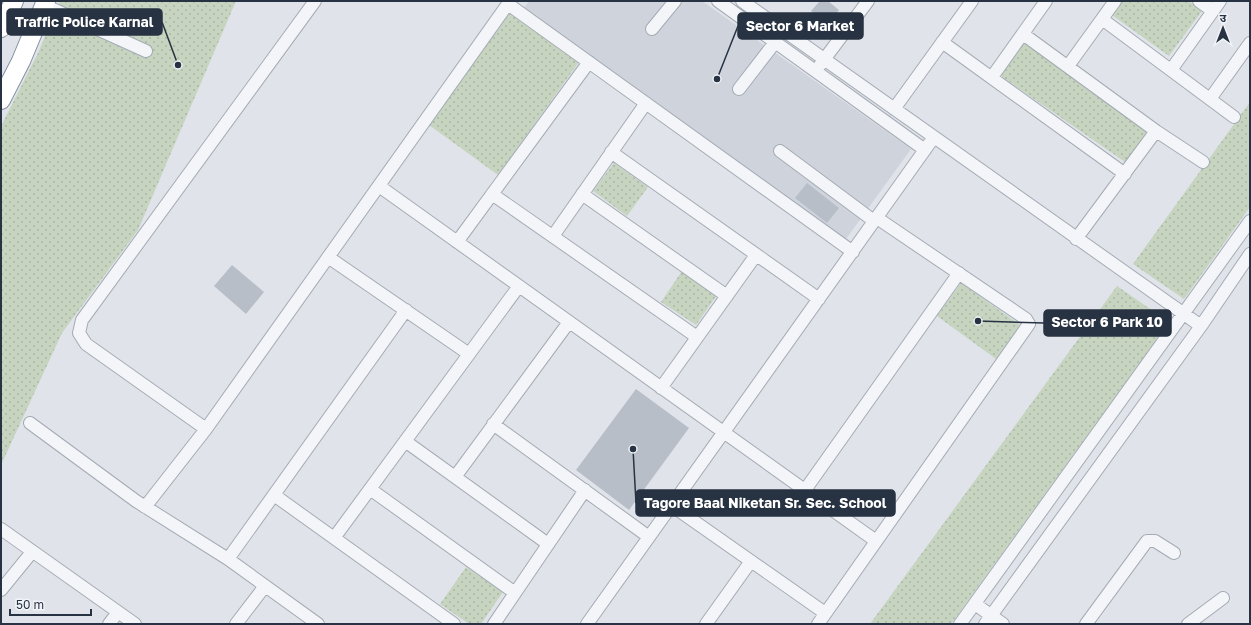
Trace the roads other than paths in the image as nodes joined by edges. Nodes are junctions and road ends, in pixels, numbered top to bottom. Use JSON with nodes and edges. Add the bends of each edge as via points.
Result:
{"nodes":[{"id":1,"x":14,"y":1,"type":"edge"},
{"id":2,"x":316,"y":1,"type":"edge"},
{"id":3,"x":675,"y":1,"type":"edge"},
{"id":4,"x":718,"y":1,"type":"edge"},
{"id":5,"x":742,"y":1,"type":"edge"},
{"id":6,"x":868,"y":1,"type":"edge"},
{"id":7,"x":972,"y":1,"type":"edge"},
{"id":8,"x":1046,"y":1,"type":"edge"},
{"id":9,"x":1115,"y":1,"type":"edge"},
{"id":10,"x":1199,"y":1,"type":"edge"},
{"id":11,"x":509,"y":2,"type":"edge"},
{"id":12,"x":45,"y":3,"type":"edge"},
{"id":13,"x":1217,"y":6,"type":"edge"},
{"id":14,"x":1102,"y":19,"type":"junction"},
{"id":15,"x":1,"y":28,"type":"edge"},
{"id":16,"x":652,"y":29,"type":"dead end"},
{"id":17,"x":1023,"y":34,"type":"junction"},
{"id":18,"x":776,"y":41,"type":"junction"},
{"id":19,"x":942,"y":42,"type":"junction"},
{"id":20,"x":1250,"y":43,"type":"edge"},
{"id":21,"x":146,"y":51,"type":"dead end"},
{"id":22,"x":825,"y":59,"type":"junction"},
{"id":23,"x":589,"y":62,"type":"junction"},
{"id":24,"x":1068,"y":66,"type":"junction"},
{"id":25,"x":1171,"y":70,"type":"junction"},
{"id":26,"x":816,"y":71,"type":"junction"},
{"id":27,"x":992,"y":77,"type":"junction"},
{"id":28,"x":739,"y":89,"type":"dead end"},
{"id":29,"x":1210,"y":99,"type":"junction"},
{"id":30,"x":1,"y":100,"type":"edge"},
{"id":31,"x":646,"y":103,"type":"junction"},
{"id":32,"x":894,"y":109,"type":"junction"},
{"id":33,"x":1234,"y":118,"type":"dead end"},
{"id":34,"x":1156,"y":131,"type":"junction"},
{"id":35,"x":934,"y":137,"type":"junction"},
{"id":36,"x":925,"y":150,"type":"junction"},
{"id":37,"x":780,"y":151,"type":"dead end"},
{"id":38,"x":611,"y":152,"type":"junction"},
{"id":39,"x":1203,"y":162,"type":"dead end"},
{"id":40,"x":1125,"y":174,"type":"junction"},
{"id":41,"x":379,"y":186,"type":"junction"},
{"id":42,"x":492,"y":194,"type":"junction"},
{"id":43,"x":582,"y":194,"type":"junction"},
{"id":44,"x":876,"y":220,"type":"junction"},
{"id":45,"x":1250,"y":221,"type":"edge"},
{"id":46,"x":553,"y":236,"type":"junction"},
{"id":47,"x":1076,"y":239,"type":"junction"},
{"id":48,"x":457,"y":242,"type":"junction"},
{"id":49,"x":853,"y":252,"type":"junction"},
{"id":50,"x":1250,"y":254,"type":"edge"},
{"id":51,"x":756,"y":255,"type":"junction"},
{"id":52,"x":328,"y":257,"type":"junction"},
{"id":53,"x":959,"y":273,"type":"junction"},
{"id":54,"x":519,"y":286,"type":"junction"},
{"id":55,"x":727,"y":296,"type":"junction"},
{"id":56,"x":819,"y":299,"type":"junction"},
{"id":57,"x":406,"y":310,"type":"junction"},
{"id":58,"x":1182,"y":314,"type":"junction"},
{"id":59,"x":569,"y":322,"type":"junction"},
{"id":60,"x":1201,"y":326,"type":"junction"},
{"id":61,"x":697,"y":337,"type":"junction"},
{"id":62,"x":469,"y":354,"type":"junction"},
{"id":63,"x":661,"y":388,"type":"junction"},
{"id":64,"x":30,"y":423,"type":"dead end"},
{"id":65,"x":493,"y":424,"type":"junction"},
{"id":66,"x":206,"y":429,"type":"junction"},
{"id":67,"x":723,"y":432,"type":"junction"},
{"id":68,"x":405,"y":441,"type":"junction"},
{"id":69,"x":455,"y":477,"type":"junction"},
{"id":70,"x":370,"y":489,"type":"junction"},
{"id":71,"x":585,"y":490,"type":"junction"},
{"id":72,"x":805,"y":490,"type":"junction"},
{"id":73,"x":274,"y":495,"type":"junction"},
{"id":74,"x":671,"y":506,"type":"junction"},
{"id":75,"x":145,"y":507,"type":"junction"},
{"id":76,"x":1,"y":529,"type":"edge"},
{"id":77,"x":649,"y":537,"type":"junction"},
{"id":78,"x":334,"y":538,"type":"junction"},
{"id":79,"x":876,"y":540,"type":"junction"},
{"id":80,"x":548,"y":544,"type":"junction"},
{"id":81,"x":32,"y":552,"type":"junction"},
{"id":82,"x":1174,"y":553,"type":"dead end"},
{"id":83,"x":228,"y":559,"type":"junction"},
{"id":84,"x":751,"y":561,"type":"junction"},
{"id":85,"x":265,"y":586,"type":"junction"},
{"id":86,"x":1,"y":590,"type":"edge"},
{"id":87,"x":515,"y":593,"type":"junction"},
{"id":88,"x":1223,"y":598,"type":"dead end"},
{"id":89,"x":975,"y":604,"type":"junction"},
{"id":90,"x":118,"y":612,"type":"junction"},
{"id":91,"x":825,"y":613,"type":"junction"},
{"id":92,"x":988,"y":620,"type":"edge"},
{"id":93,"x":109,"y":624,"type":"edge"},
{"id":94,"x":134,"y":624,"type":"edge"},
{"id":95,"x":236,"y":624,"type":"edge"},
{"id":96,"x":318,"y":624,"type":"edge"},
{"id":97,"x":454,"y":624,"type":"edge"},
{"id":98,"x":494,"y":624,"type":"edge"},
{"id":99,"x":587,"y":624,"type":"edge"},
{"id":100,"x":706,"y":624,"type":"edge"},
{"id":101,"x":818,"y":624,"type":"edge"},
{"id":102,"x":960,"y":624,"type":"edge"},
{"id":103,"x":1002,"y":624,"type":"edge"},
{"id":104,"x":1086,"y":624,"type":"edge"},
{"id":105,"x":1188,"y":624,"type":"edge"}],
"edges":[{"from":1,"to":15,"type":"highway"},
{"from":2,"to":66,"type":"street","via":[[82,320],[78,333],[86,344]]},
{"from":3,"to":16,"type":"street"},
{"from":4,"to":18,"type":"street"},
{"from":5,"to":22,"type":"street"},
{"from":6,"to":22,"type":"street"},
{"from":7,"to":19,"type":"street"},
{"from":8,"to":17,"type":"street"},
{"from":9,"to":14,"type":"street"},
{"from":10,"to":13,"type":"street"},
{"from":11,"to":23,"type":"street"},
{"from":11,"to":41,"type":"street"},
{"from":12,"to":21,"type":"street"},
{"from":12,"to":30,"type":"highway","via":[[21,62]]},
{"from":13,"to":25,"type":"street"},
{"from":14,"to":24,"type":"street"},
{"from":14,"to":25,"type":"street"},
{"from":17,"to":24,"type":"street"},
{"from":17,"to":27,"type":"street"},
{"from":18,"to":26,"type":"street"},
{"from":18,"to":28,"type":"street"},
{"from":19,"to":27,"type":"street"},
{"from":19,"to":32,"type":"street"},
{"from":20,"to":29,"type":"street"},
{"from":22,"to":26,"type":"street"},
{"from":22,"to":32,"type":"street"},
{"from":23,"to":31,"type":"street"},
{"from":23,"to":42,"type":"street"},
{"from":24,"to":34,"type":"street"},
{"from":25,"to":29,"type":"street"},
{"from":26,"to":36,"type":"street"},
{"from":27,"to":40,"type":"street"},
{"from":29,"to":33,"type":"street"},
{"from":31,"to":38,"type":"street"},
{"from":31,"to":49,"type":"street"},
{"from":32,"to":35,"type":"street"},
{"from":34,"to":39,"type":"street"},
{"from":34,"to":40,"type":"street"},
{"from":35,"to":36,"type":"street"},
{"from":35,"to":47,"type":"street"},
{"from":36,"to":44,"type":"street"},
{"from":37,"to":44,"type":"street"},
{"from":38,"to":43,"type":"street"},
{"from":38,"to":51,"type":"street"},
{"from":40,"to":47,"type":"street"},
{"from":41,"to":48,"type":"street"},
{"from":41,"to":52,"type":"street"},
{"from":42,"to":46,"type":"street"},
{"from":42,"to":48,"type":"street"},
{"from":43,"to":46,"type":"street"},
{"from":43,"to":55,"type":"street"},
{"from":44,"to":49,"type":"street"},
{"from":44,"to":53,"type":"street"},
{"from":45,"to":58,"type":"street"},
{"from":46,"to":61,"type":"street"},
{"from":47,"to":58,"type":"street"},
{"from":48,"to":54,"type":"street"},
{"from":49,"to":56,"type":"street"},
{"from":50,"to":60,"type":"street"},
{"from":51,"to":55,"type":"street"},
{"from":51,"to":56,"type":"street"},
{"from":52,"to":57,"type":"street"},
{"from":52,"to":66,"type":"street"},
{"from":53,"to":72,"type":"street"},
{"from":53,"to":79,"type":"street","via":[[1026,319],[1029,324]]},
{"from":54,"to":59,"type":"street"},
{"from":54,"to":62,"type":"street"},
{"from":55,"to":61,"type":"street"},
{"from":56,"to":67,"type":"street"},
{"from":57,"to":62,"type":"street"},
{"from":57,"to":73,"type":"street"},
{"from":58,"to":60,"type":"street"},
{"from":58,"to":89,"type":"street"},
{"from":59,"to":63,"type":"street"},
{"from":59,"to":65,"type":"street"},
{"from":60,"to":92,"type":"street"},
{"from":61,"to":63,"type":"street"},
{"from":62,"to":68,"type":"street"},
{"from":63,"to":67,"type":"street"},
{"from":64,"to":75,"type":"street"},
{"from":65,"to":69,"type":"street"},
{"from":65,"to":71,"type":"street"},
{"from":66,"to":75,"type":"street"},
{"from":67,"to":72,"type":"street"},
{"from":67,"to":74,"type":"street"},
{"from":68,"to":69,"type":"street"},
{"from":68,"to":70,"type":"street"},
{"from":69,"to":80,"type":"street"},
{"from":70,"to":78,"type":"street"},
{"from":70,"to":87,"type":"street"},
{"from":71,"to":77,"type":"street"},
{"from":71,"to":80,"type":"street"},
{"from":72,"to":79,"type":"street"},
{"from":73,"to":78,"type":"street"},
{"from":73,"to":83,"type":"street"},
{"from":74,"to":77,"type":"street"},
{"from":74,"to":84,"type":"street"},
{"from":75,"to":83,"type":"street"},
{"from":76,"to":81,"type":"street"},
{"from":77,"to":99,"type":"street"},
{"from":78,"to":97,"type":"street"},
{"from":79,"to":91,"type":"street"},
{"from":80,"to":87,"type":"street"},
{"from":81,"to":86,"type":"street"},
{"from":81,"to":90,"type":"street"},
{"from":82,"to":104,"type":"street","via":[[1154,541],[1147,540]]},
{"from":83,"to":85,"type":"street"},
{"from":84,"to":91,"type":"street"},
{"from":84,"to":100,"type":"street"},
{"from":85,"to":95,"type":"street"},
{"from":85,"to":96,"type":"street"},
{"from":87,"to":98,"type":"street"},
{"from":88,"to":105,"type":"street"},
{"from":89,"to":92,"type":"street"},
{"from":89,"to":102,"type":"street"},
{"from":90,"to":93,"type":"street"},
{"from":90,"to":94,"type":"street"},
{"from":91,"to":101,"type":"street"},
{"from":92,"to":103,"type":"street"}]}
